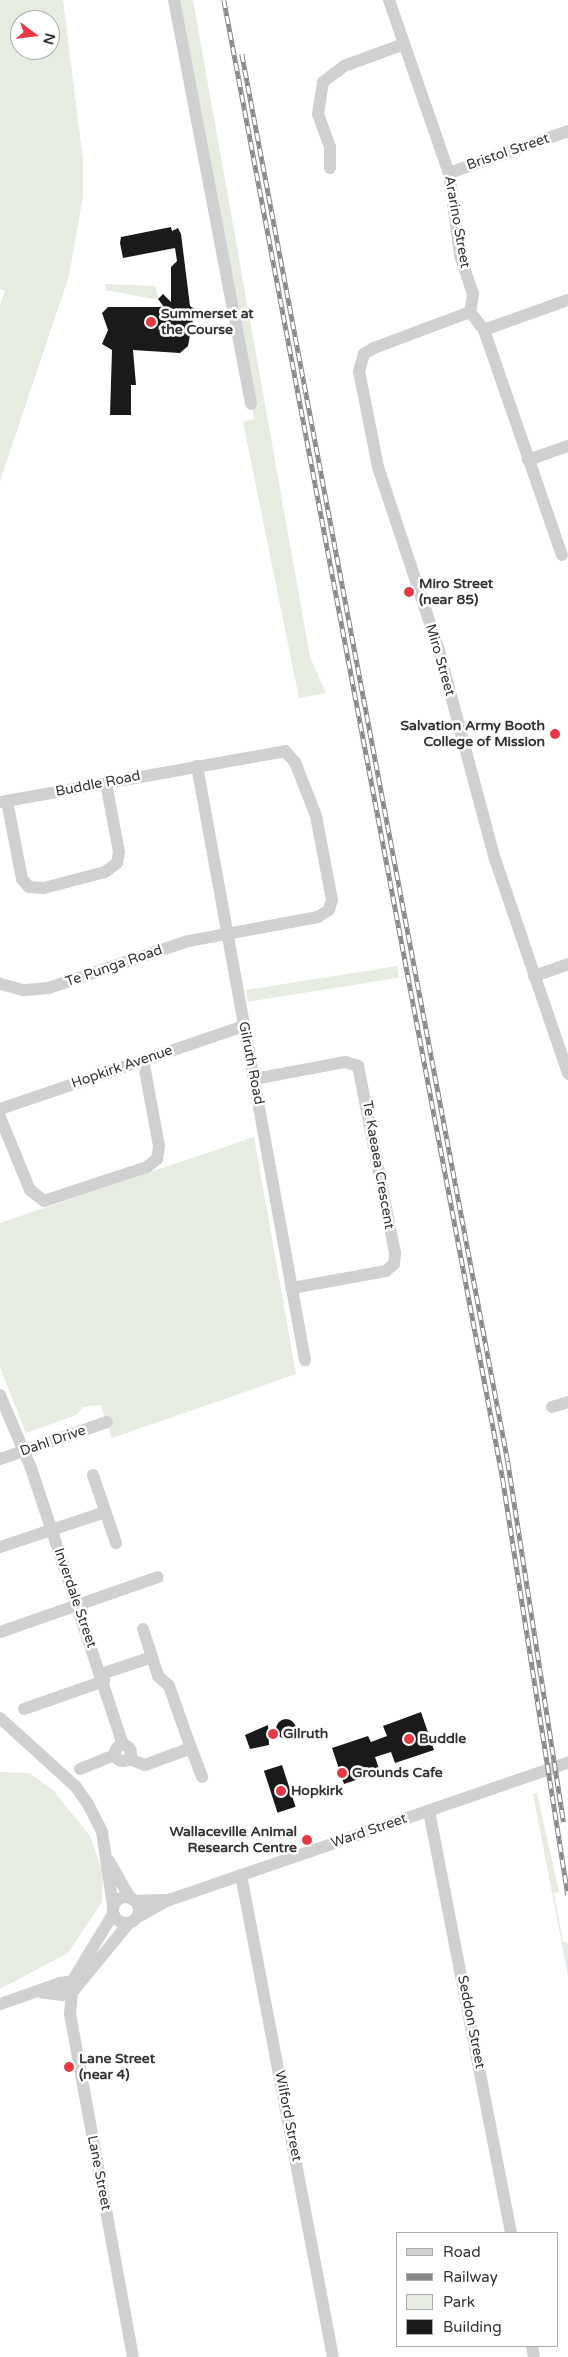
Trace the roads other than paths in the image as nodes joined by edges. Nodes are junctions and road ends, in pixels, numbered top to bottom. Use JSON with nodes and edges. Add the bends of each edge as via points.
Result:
{"nodes":[{"id":1,"x":174,"y":0,"type":"edge"},
{"id":2,"x":389,"y":0,"type":"edge"},
{"id":3,"x":404,"y":44,"type":"junction"},
{"id":4,"x":568,"y":131,"type":"edge"},
{"id":5,"x":330,"y":168,"type":"dead end"},
{"id":6,"x":449,"y":173,"type":"junction"},
{"id":7,"x":568,"y":300,"type":"edge"},
{"id":8,"x":470,"y":312,"type":"junction"},
{"id":9,"x":484,"y":330,"type":"junction"},
{"id":10,"x":251,"y":404,"type":"dead end"},
{"id":11,"x":568,"y":446,"type":"edge"},
{"id":12,"x":528,"y":460,"type":"junction"},
{"id":13,"x":562,"y":555,"type":"dead end"},
{"id":14,"x":196,"y":766,"type":"junction"},
{"id":15,"x":106,"y":783,"type":"junction"},
{"id":16,"x":3,"y":802,"type":"edge"},
{"id":17,"x":228,"y":934,"type":"junction"},
{"id":18,"x":568,"y":964,"type":"edge"},
{"id":19,"x":534,"y":976,"type":"junction"},
{"id":20,"x":0,"y":984,"type":"edge"},
{"id":21,"x":244,"y":1026,"type":"junction"},
{"id":22,"x":143,"y":1060,"type":"junction"},
{"id":23,"x":568,"y":1074,"type":"edge"},
{"id":24,"x":254,"y":1079,"type":"junction"},
{"id":25,"x":0,"y":1109,"type":"edge"},
{"id":26,"x":0,"y":1117,"type":"edge"},
{"id":27,"x":292,"y":1288,"type":"junction"},
{"id":28,"x":300,"y":1353,"type":"dead end"},
{"id":29,"x":0,"y":1395,"type":"edge"},
{"id":30,"x":568,"y":1402,"type":"edge"},
{"id":31,"x":552,"y":1407,"type":"dead end"},
{"id":32,"x":107,"y":1422,"type":"dead end"},
{"id":33,"x":23,"y":1451,"type":"junction"},
{"id":34,"x":0,"y":1459,"type":"edge"},
{"id":35,"x":93,"y":1475,"type":"dead end"},
{"id":36,"x":105,"y":1512,"type":"junction"},
{"id":37,"x":51,"y":1530,"type":"junction"},
{"id":38,"x":116,"y":1544,"type":"dead end"},
{"id":39,"x":0,"y":1547,"type":"edge"},
{"id":40,"x":158,"y":1577,"type":"dead end"},
{"id":41,"x":77,"y":1605,"type":"junction"},
{"id":42,"x":143,"y":1629,"type":"dead end"},
{"id":43,"x":0,"y":1632,"type":"edge"},
{"id":44,"x":152,"y":1657,"type":"junction"},
{"id":45,"x":102,"y":1677,"type":"junction"},
{"id":46,"x":24,"y":1708,"type":"dead end"},
{"id":47,"x":0,"y":1718,"type":"edge"},
{"id":48,"x":191,"y":1748,"type":"junction"},
{"id":49,"x":119,"y":1750,"type":"junction"},
{"id":50,"x":568,"y":1763,"type":"edge"},
{"id":51,"x":80,"y":1769,"type":"dead end"},
{"id":52,"x":202,"y":1777,"type":"dead end"},
{"id":53,"x":429,"y":1811,"type":"junction"},
{"id":54,"x":109,"y":1861,"type":"junction"},
{"id":55,"x":241,"y":1875,"type":"junction"},
{"id":56,"x":133,"y":1899,"type":"junction"},
{"id":57,"x":169,"y":1900,"type":"junction"},
{"id":58,"x":113,"y":1910,"type":"junction"},
{"id":59,"x":132,"y":1921,"type":"junction"},
{"id":60,"x":74,"y":1990,"type":"junction"},
{"id":61,"x":0,"y":2004,"type":"edge"},
{"id":62,"x":511,"y":2232,"type":"edge"},
{"id":63,"x":133,"y":2357,"type":"edge"},
{"id":64,"x":333,"y":2357,"type":"edge"}],
"edges":[{"from":1,"to":10,"type":"street"},
{"from":2,"to":3,"type":"street","name":"Ararino Street"},
{"from":3,"to":5,"type":"street","via":[[344,66],[323,82],[318,114],[330,147]]},
{"from":3,"to":6,"type":"street","name":"Ararino Street"},
{"from":4,"to":6,"type":"street","name":"Bristol Street"},
{"from":6,"to":8,"type":"street","name":"Ararino Street","via":[[460,255],[473,294]]},
{"from":7,"to":9,"type":"street"},
{"from":8,"to":9,"type":"street"},
{"from":8,"to":19,"type":"street","name":"Miro Street","via":[[374,348],[364,354],[358,364],[378,467],[431,625],[495,859]]},
{"from":9,"to":12,"type":"street"},
{"from":11,"to":12,"type":"street"},
{"from":12,"to":13,"type":"street"},
{"from":14,"to":15,"type":"street","name":"Buddle Road"},
{"from":14,"to":17,"type":"street","name":"Gilruth Road"},
{"from":14,"to":17,"type":"street","name":"Buddle Road","via":[[277,750],[290,755],[317,820],[331,895],[330,906],[321,916]]},
{"from":15,"to":16,"type":"street","name":"Buddle Road"},
{"from":15,"to":16,"type":"street","via":[[119,852],[117,863],[105,872],[44,888],[29,887],[22,879]]},
{"from":17,"to":20,"type":"street","name":"Te Punga Road","via":[[188,941],[48,988],[23,990]]},
{"from":17,"to":21,"type":"street","name":"Gilruth Road"},
{"from":18,"to":19,"type":"street"},
{"from":19,"to":23,"type":"street","name":"Miro Street"},
{"from":21,"to":22,"type":"street","name":"Hopkirk Avenue"},
{"from":21,"to":24,"type":"street","name":"Gilruth Road"},
{"from":22,"to":25,"type":"street","name":"Hopkirk Avenue"},
{"from":22,"to":26,"type":"street","via":[[159,1146],[157,1159],[148,1168],[44,1201],[30,1190]]},
{"from":24,"to":27,"type":"street","name":"Gilruth Road"},
{"from":24,"to":27,"type":"street","name":"Te Kaeaea Crescent","via":[[345,1062],[358,1066],[395,1253],[394,1264],[386,1271]]},
{"from":27,"to":28,"type":"street","name":"Gilruth Road"},
{"from":29,"to":33,"type":"street"},
{"from":30,"to":31,"type":"street"},
{"from":32,"to":33,"type":"street","name":"Dahl Drive"},
{"from":33,"to":34,"type":"street","name":"Dahl Drive"},
{"from":33,"to":37,"type":"street","name":"Inverdale Street"},
{"from":35,"to":36,"type":"street"},
{"from":36,"to":37,"type":"street"},
{"from":36,"to":38,"type":"street"},
{"from":37,"to":39,"type":"street"},
{"from":37,"to":41,"type":"street","name":"Inverdale Street"},
{"from":40,"to":41,"type":"street"},
{"from":41,"to":43,"type":"street"},
{"from":41,"to":45,"type":"street","name":"Inverdale Street"},
{"from":42,"to":44,"type":"street"},
{"from":44,"to":45,"type":"street"},
{"from":44,"to":48,"type":"street","via":[[158,1676],[169,1686]]},
{"from":45,"to":46,"type":"street"},
{"from":45,"to":49,"type":"street","name":"Inverdale Street"},
{"from":47,"to":54,"type":"street","via":[[76,1787],[95,1816]]},
{"from":48,"to":49,"type":"street","name":"Inverdale Street","via":[[145,1765],[129,1759],[131,1750]]},
{"from":48,"to":52,"type":"street"},
{"from":49,"to":51,"type":"street"},
{"from":50,"to":53,"type":"street","name":"Ward Street"},
{"from":53,"to":55,"type":"street","name":"Ward Street"},
{"from":53,"to":62,"type":"street","name":"Seddon Street"},
{"from":54,"to":56,"type":"street"},
{"from":54,"to":58,"type":"street"},
{"from":55,"to":57,"type":"street","name":"Ward Street"},
{"from":55,"to":64,"type":"street","name":"Wilford Street"},
{"from":56,"to":57,"type":"street","name":"Ward Street"},
{"from":56,"to":58,"type":"street","via":[[122,1897]]},
{"from":56,"to":59,"type":"street","via":[[139,1909]]},
{"from":57,"to":59,"type":"street","name":"Ward Street"},
{"from":58,"to":59,"type":"street","via":[[120,1923]]},
{"from":58,"to":60,"type":"street","via":[[74,1980]]},
{"from":59,"to":60,"type":"street","name":"Ward Street"},
{"from":60,"to":61,"type":"street","via":[[62,1995],[40,1992]]},
{"from":60,"to":63,"type":"street","name":"Lane Street","via":[[70,2014],[78,2066]]}]}
